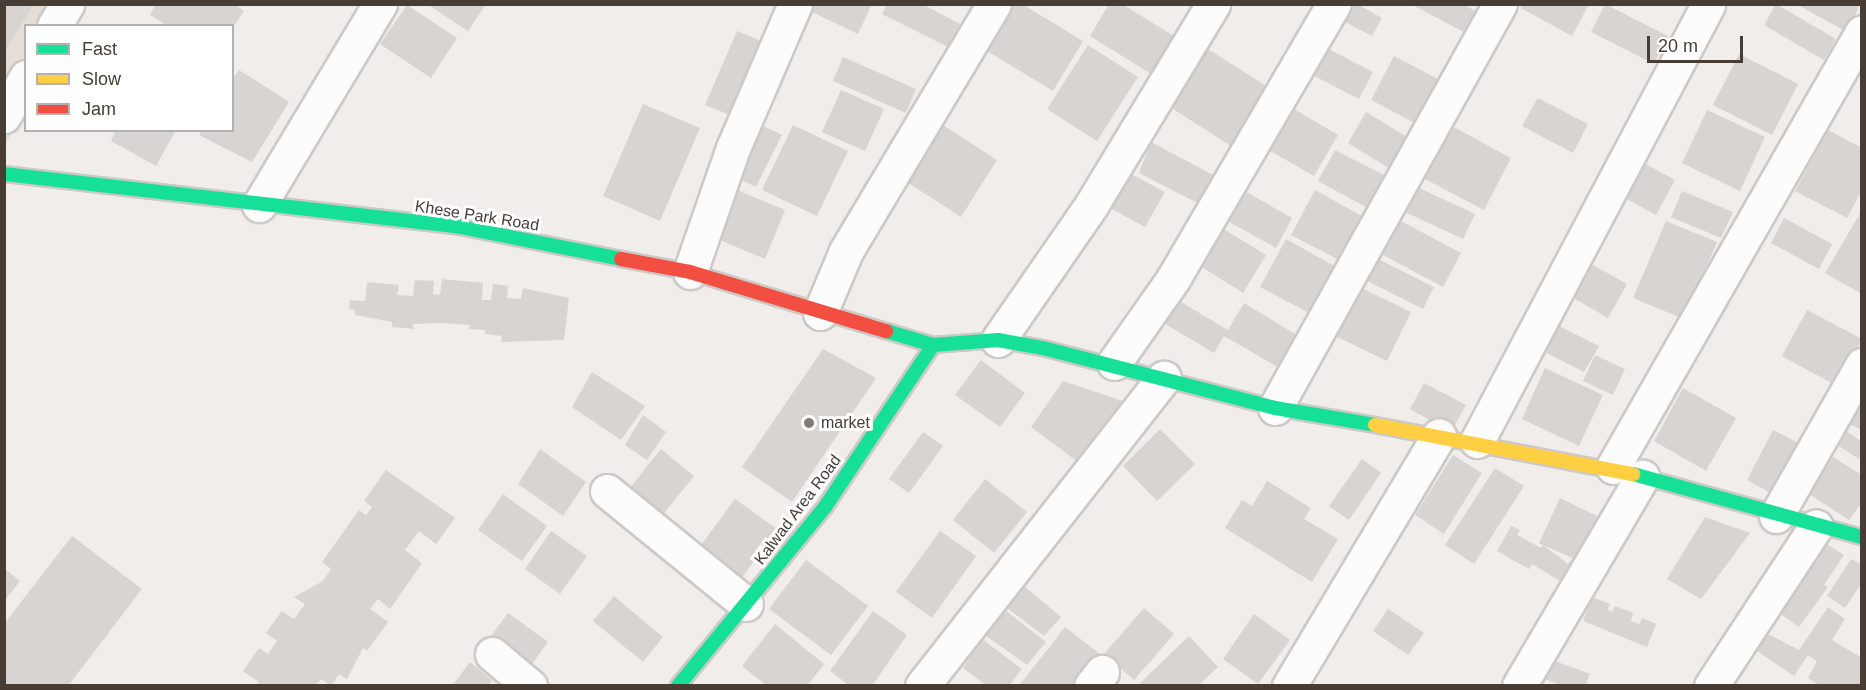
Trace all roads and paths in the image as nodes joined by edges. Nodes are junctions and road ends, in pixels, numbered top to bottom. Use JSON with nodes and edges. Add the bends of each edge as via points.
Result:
{"nodes":[{"id":1,"x":67,"y":4,"type":"edge"},
{"id":2,"x":380,"y":4,"type":"edge"},
{"id":3,"x":795,"y":4,"type":"edge"},
{"id":4,"x":994,"y":4,"type":"edge"},
{"id":5,"x":1213,"y":4,"type":"edge"},
{"id":6,"x":1334,"y":4,"type":"edge"},
{"id":7,"x":1500,"y":4,"type":"edge"},
{"id":8,"x":1708,"y":4,"type":"edge"},
{"id":9,"x":55,"y":24,"type":"edge"},
{"id":10,"x":1862,"y":32,"type":"edge"},
{"id":11,"x":24,"y":81,"type":"edge"},
{"id":12,"x":4,"y":116,"type":"edge"},
{"id":13,"x":4,"y":174,"type":"edge"},
{"id":14,"x":259,"y":205,"type":"junction"},
{"id":15,"x":690,"y":272,"type":"junction"},
{"id":16,"x":820,"y":314,"type":"junction"},
{"id":17,"x":998,"y":340,"type":"junction"},
{"id":18,"x":933,"y":345,"type":"junction"},
{"id":19,"x":1114,"y":363,"type":"junction"},
{"id":20,"x":1862,"y":365,"type":"edge"},
{"id":21,"x":1164,"y":377,"type":"junction"},
{"id":22,"x":1275,"y":408,"type":"junction"},
{"id":23,"x":1439,"y":435,"type":"junction"},
{"id":24,"x":1477,"y":441,"type":"junction"},
{"id":25,"x":1627,"y":472,"type":"junction"},
{"id":26,"x":607,"y":491,"type":"dead end"},
{"id":27,"x":1776,"y":516,"type":"junction"},
{"id":28,"x":1816,"y":526,"type":"junction"},
{"id":29,"x":1862,"y":537,"type":"edge"},
{"id":30,"x":746,"y":604,"type":"junction"},
{"id":31,"x":492,"y":654,"type":"dead end"},
{"id":32,"x":530,"y":686,"type":"edge"},
{"id":33,"x":678,"y":686,"type":"edge"},
{"id":34,"x":922,"y":686,"type":"edge"},
{"id":35,"x":1289,"y":686,"type":"edge"},
{"id":36,"x":1519,"y":686,"type":"edge"},
{"id":37,"x":1711,"y":686,"type":"edge"}],
"edges":[{"from":1,"to":9,"type":"street"},
{"from":2,"to":14,"type":"street"},
{"from":3,"to":15,"type":"street","via":[[734,148]]},
{"from":4,"to":16,"type":"street","via":[[846,251]]},
{"from":5,"to":17,"type":"street","via":[[1092,204]]},
{"from":6,"to":19,"type":"street","via":[[1173,279]]},
{"from":7,"to":22,"type":"street"},
{"from":8,"to":24,"type":"street"},
{"from":10,"to":25,"type":"street"},
{"from":11,"to":12,"type":"street"},
{"from":13,"to":14,"type":"street","name":"Khese Park Road"},
{"from":14,"to":15,"type":"street","name":"Khese Park Road","via":[[460,227]]},
{"from":15,"to":16,"type":"street","name":"Khese Park Road"},
{"from":16,"to":18,"type":"street","name":"Khese Park Road"},
{"from":17,"to":18,"type":"street","name":"Khese Park Road"},
{"from":17,"to":19,"type":"street","name":"Khese Park Road"},
{"from":18,"to":30,"type":"street","name":"Kalwad Area Road","via":[[825,507]]},
{"from":19,"to":21,"type":"street","name":"Khese Park Road"},
{"from":20,"to":27,"type":"street"},
{"from":21,"to":22,"type":"street","name":"Khese Park Road"},
{"from":21,"to":34,"type":"street"},
{"from":22,"to":23,"type":"street","name":"Khese Park Road"},
{"from":23,"to":24,"type":"street","name":"Khese Park Road"},
{"from":23,"to":35,"type":"street"},
{"from":24,"to":25,"type":"street","name":"Khese Park Road"},
{"from":25,"to":27,"type":"street","name":"Khese Park Road"},
{"from":25,"to":36,"type":"street"},
{"from":26,"to":30,"type":"street"},
{"from":27,"to":28,"type":"street","name":"Khese Park Road"},
{"from":28,"to":29,"type":"street","name":"Khese Park Road"},
{"from":28,"to":37,"type":"street"},
{"from":30,"to":33,"type":"street","name":"Kalwad Area Road"},
{"from":31,"to":32,"type":"street"}]}
